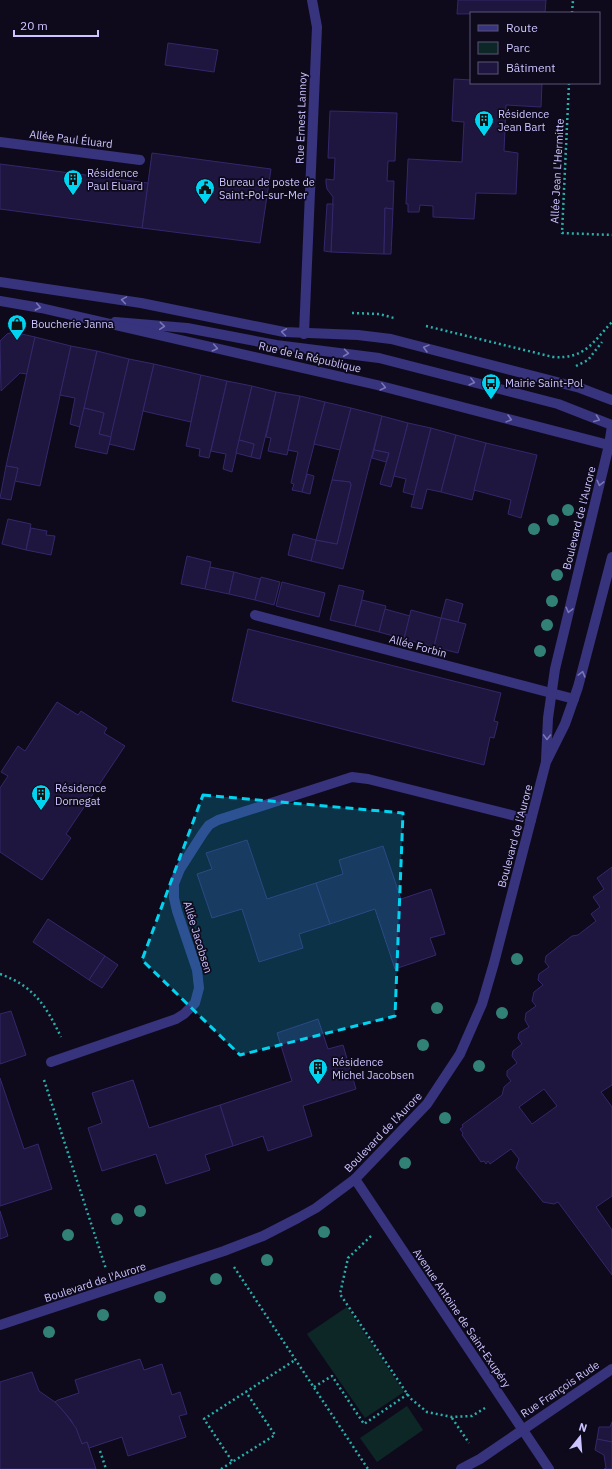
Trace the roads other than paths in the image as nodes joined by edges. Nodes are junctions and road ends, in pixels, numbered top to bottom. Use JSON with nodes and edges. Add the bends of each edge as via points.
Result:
{"nodes":[{"id":1,"x":312,"y":0,"type":"edge"},
{"id":2,"x":0,"y":142,"type":"edge"},
{"id":3,"x":140,"y":160,"type":"dead end"},
{"id":4,"x":0,"y":282,"type":"edge"},
{"id":5,"x":0,"y":301,"type":"edge"},
{"id":6,"x":95,"y":320,"type":"junction"},
{"id":7,"x":304,"y":334,"type":"junction"},
{"id":8,"x":612,"y":400,"type":"edge"},
{"id":9,"x":612,"y":425,"type":"edge"},
{"id":10,"x":611,"y":446,"type":"edge"},
{"id":11,"x":612,"y":557,"type":"edge"},
{"id":12,"x":255,"y":615,"type":"dead end"},
{"id":13,"x":551,"y":693,"type":"junction"},
{"id":14,"x":574,"y":699,"type":"junction"},
{"id":15,"x":546,"y":762,"type":"junction"},
{"id":16,"x":531,"y":820,"type":"junction"},
{"id":17,"x":51,"y":1062,"type":"road end"},
{"id":18,"x":355,"y":1179,"type":"junction"},
{"id":19,"x":0,"y":1325,"type":"edge"},
{"id":20,"x":612,"y":1369,"type":"edge"},
{"id":21,"x":522,"y":1430,"type":"junction"},
{"id":22,"x":461,"y":1469,"type":"edge"},
{"id":23,"x":549,"y":1469,"type":"edge"}],
"edges":[{"from":1,"to":7,"type":"street","name":"Rue Ernest Lannoy","via":[[317,27]]},
{"from":2,"to":3,"type":"street","name":"Allée Paul Éluard"},
{"from":7,"to":4,"type":"street","name":"Rue de la République","one_way":true,"via":[[245,325],[141,303]]},
{"from":5,"to":6,"type":"street","name":"Rue de la République","one_way":true},
{"from":6,"to":9,"type":"street","one_way":true,"via":[[187,328],[276,345],[379,358],[558,404]]},
{"from":6,"to":10,"type":"street","name":"Rue de la République","one_way":true,"via":[[377,385]]},
{"from":8,"to":7,"type":"street","name":"Rue de la République","one_way":true,"via":[[580,388],[391,339],[358,335]]},
{"from":9,"to":10,"type":"street","name":"Boulevard de l'Aurore"},
{"from":10,"to":13,"type":"street","name":"Boulevard de l'Aurore","one_way":true},
{"from":14,"to":11,"type":"street","name":"Boulevard de l'Aurore","one_way":true},
{"from":12,"to":13,"type":"street","name":"Allée Forbin"},
{"from":13,"to":14,"type":"street","name":"Allée Forbin"},
{"from":13,"to":15,"type":"street","name":"Boulevard de l'Aurore","one_way":true},
{"from":14,"to":15,"type":"street","name":"Boulevard de l'Aurore"},
{"from":15,"to":16,"type":"street","name":"Boulevard de l'Aurore"},
{"from":16,"to":17,"type":"street","name":"Allée Jacobsen","via":[[352,777],[213,822],[197,840],[180,869],[173,891],[198,976],[199,995],[195,1003],[176,1019]]},
{"from":16,"to":18,"type":"street","name":"Boulevard de l'Aurore","via":[[482,1004],[460,1054],[427,1104]]},
{"from":18,"to":19,"type":"street","name":"Boulevard de l'Aurore","via":[[316,1208],[263,1236]]},
{"from":18,"to":21,"type":"street","name":"Avenue Antoine de Saint-Exupéry"},
{"from":20,"to":21,"type":"street","name":"Rue François Rude"},
{"from":21,"to":22,"type":"street","name":"Rue François Rude"},
{"from":21,"to":23,"type":"street","name":"Avenue Antoine de Saint-Exupéry"}]}
